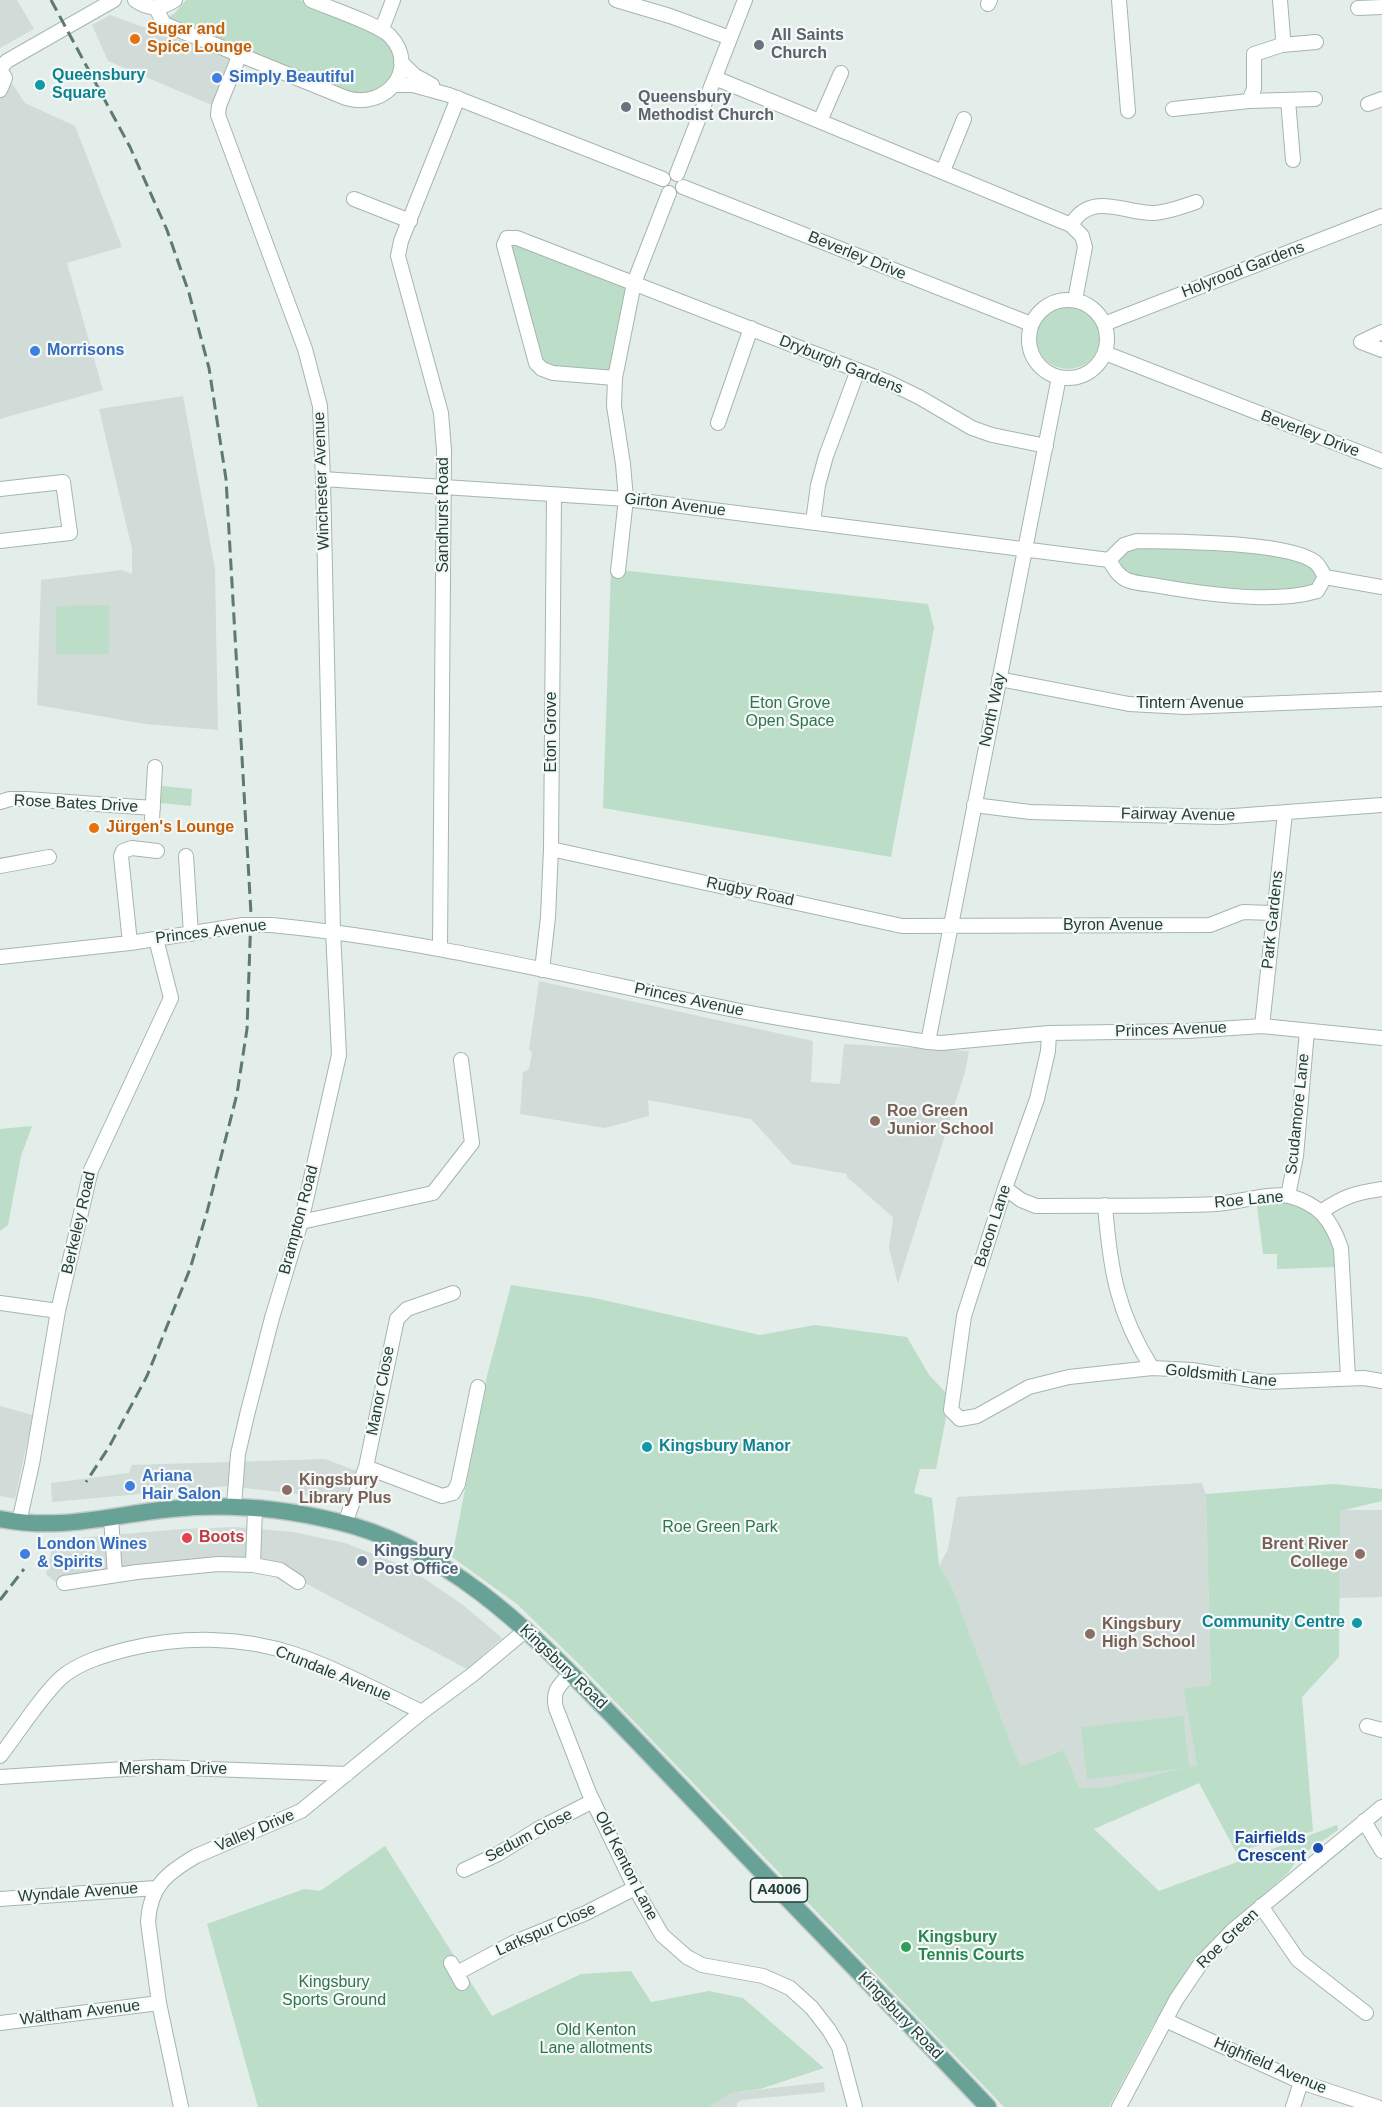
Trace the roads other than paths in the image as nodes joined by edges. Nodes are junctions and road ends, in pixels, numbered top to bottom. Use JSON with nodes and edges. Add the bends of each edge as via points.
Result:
{"nodes":[{"id":1,"x":114,"y":0,"type":"edge"},
{"id":2,"x":135,"y":0,"type":"edge"},
{"id":3,"x":175,"y":0,"type":"edge"},
{"id":4,"x":311,"y":0,"type":"edge"},
{"id":5,"x":393,"y":0,"type":"edge"},
{"id":6,"x":616,"y":0,"type":"edge"},
{"id":7,"x":745,"y":0,"type":"edge"},
{"id":8,"x":1119,"y":0,"type":"edge"},
{"id":9,"x":1280,"y":0,"type":"edge"},
{"id":10,"x":1382,"y":7,"type":"edge"},
{"id":11,"x":156,"y":8,"type":"junction"},
{"id":12,"x":1358,"y":8,"type":"dead end"},
{"id":13,"x":382,"y":30,"type":"junction"},
{"id":14,"x":730,"y":38,"type":"junction"},
{"id":15,"x":1316,"y":42,"type":"dead end"},
{"id":16,"x":1282,"y":45,"type":"junction"},
{"id":17,"x":240,"y":54,"type":"junction"},
{"id":18,"x":401,"y":62,"type":"junction"},
{"id":19,"x":0,"y":69,"type":"edge"},
{"id":20,"x":841,"y":73,"type":"dead end"},
{"id":21,"x":715,"y":78,"type":"junction"},
{"id":22,"x":394,"y":85,"type":"junction"},
{"id":23,"x":0,"y":90,"type":"edge"},
{"id":24,"x":454,"y":96,"type":"junction"},
{"id":25,"x":1315,"y":99,"type":"dead end"},
{"id":26,"x":1382,"y":99,"type":"edge"},
{"id":27,"x":1288,"y":100,"type":"junction"},
{"id":28,"x":1249,"y":101,"type":"junction"},
{"id":29,"x":1368,"y":104,"type":"dead end"},
{"id":30,"x":1173,"y":109,"type":"dead end"},
{"id":31,"x":1128,"y":111,"type":"dead end"},
{"id":32,"x":964,"y":119,"type":"dead end"},
{"id":33,"x":820,"y":121,"type":"junction"},
{"id":34,"x":1293,"y":160,"type":"dead end"},
{"id":35,"x":943,"y":171,"type":"junction"},
{"id":36,"x":677,"y":174,"type":"junction"},
{"id":37,"x":663,"y":179,"type":"junction"},
{"id":38,"x":683,"y":187,"type":"junction"},
{"id":39,"x":669,"y":193,"type":"junction"},
{"id":40,"x":354,"y":199,"type":"dead end"},
{"id":41,"x":1196,"y":202,"type":"dead end"},
{"id":42,"x":1382,"y":216,"type":"edge"},
{"id":43,"x":410,"y":221,"type":"junction"},
{"id":44,"x":1071,"y":225,"type":"junction"},
{"id":45,"x":634,"y":283,"type":"junction"},
{"id":46,"x":1075,"y":300,"type":"junction"},
{"id":47,"x":1031,"y":324,"type":"junction"},
{"id":48,"x":1104,"y":324,"type":"junction"},
{"id":49,"x":751,"y":328,"type":"junction"},
{"id":50,"x":1382,"y":332,"type":"edge"},
{"id":51,"x":1382,"y":350,"type":"edge"},
{"id":52,"x":1105,"y":353,"type":"junction"},
{"id":53,"x":858,"y":370,"type":"junction"},
{"id":54,"x":1059,"y":377,"type":"junction"},
{"id":55,"x":615,"y":378,"type":"junction"},
{"id":56,"x":718,"y":423,"type":"dead end"},
{"id":57,"x":1046,"y":446,"type":"junction"},
{"id":58,"x":1382,"y":461,"type":"edge"},
{"id":59,"x":323,"y":479,"type":"junction"},
{"id":60,"x":445,"y":486,"type":"junction"},
{"id":61,"x":0,"y":489,"type":"edge"},
{"id":62,"x":554,"y":495,"type":"junction"},
{"id":63,"x":626,"y":499,"type":"junction"},
{"id":64,"x":813,"y":522,"type":"junction"},
{"id":65,"x":0,"y":541,"type":"edge"},
{"id":66,"x":1026,"y":550,"type":"junction"},
{"id":67,"x":1109,"y":560,"type":"junction"},
{"id":68,"x":618,"y":571,"type":"dead end"},
{"id":69,"x":1325,"y":577,"type":"junction"},
{"id":70,"x":1382,"y":587,"type":"edge"},
{"id":71,"x":999,"y":679,"type":"junction"},
{"id":72,"x":1382,"y":699,"type":"edge"},
{"id":73,"x":155,"y":767,"type":"dead end"},
{"id":74,"x":0,"y":802,"type":"edge"},
{"id":75,"x":974,"y":805,"type":"junction"},
{"id":76,"x":1382,"y":805,"type":"edge"},
{"id":77,"x":1285,"y":813,"type":"junction"},
{"id":78,"x":551,"y":849,"type":"junction"},
{"id":79,"x":156,"y":851,"type":"dead end"},
{"id":80,"x":186,"y":856,"type":"dead end"},
{"id":81,"x":49,"y":858,"type":"dead end"},
{"id":82,"x":0,"y":866,"type":"edge"},
{"id":83,"x":1273,"y":913,"type":"junction"},
{"id":84,"x":950,"y":927,"type":"junction"},
{"id":85,"x":333,"y":931,"type":"junction"},
{"id":86,"x":191,"y":934,"type":"junction"},
{"id":87,"x":156,"y":939,"type":"junction"},
{"id":88,"x":130,"y":942,"type":"junction"},
{"id":89,"x":440,"y":949,"type":"junction"},
{"id":90,"x":0,"y":957,"type":"edge"},
{"id":91,"x":542,"y":970,"type":"junction"},
{"id":92,"x":1262,"y":1026,"type":"junction"},
{"id":93,"x":1307,"y":1031,"type":"junction"},
{"id":94,"x":1049,"y":1033,"type":"junction"},
{"id":95,"x":1382,"y":1035,"type":"edge"},
{"id":96,"x":928,"y":1042,"type":"junction"},
{"id":97,"x":461,"y":1060,"type":"dead end"},
{"id":98,"x":1005,"y":1188,"type":"junction"},
{"id":99,"x":1382,"y":1189,"type":"edge"},
{"id":100,"x":1288,"y":1196,"type":"junction"},
{"id":101,"x":1105,"y":1205,"type":"junction"},
{"id":102,"x":1322,"y":1211,"type":"junction"},
{"id":103,"x":301,"y":1222,"type":"junction"},
{"id":104,"x":453,"y":1293,"type":"dead end"},
{"id":105,"x":0,"y":1303,"type":"edge"},
{"id":106,"x":58,"y":1311,"type":"junction"},
{"id":107,"x":1152,"y":1368,"type":"junction"},
{"id":108,"x":1347,"y":1378,"type":"junction"},
{"id":109,"x":1382,"y":1382,"type":"edge"},
{"id":110,"x":478,"y":1388,"type":"dead end"},
{"id":111,"x":960,"y":1419,"type":"joint"},
{"id":112,"x":366,"y":1467,"type":"junction"},
{"id":113,"x":234,"y":1506,"type":"junction"},
{"id":114,"x":255,"y":1508,"type":"junction"},
{"id":115,"x":111,"y":1518,"type":"junction"},
{"id":116,"x":0,"y":1519,"type":"edge"},
{"id":117,"x":18,"y":1522,"type":"junction"},
{"id":118,"x":345,"y":1523,"type":"junction"},
{"id":119,"x":253,"y":1565,"type":"junction"},
{"id":120,"x":115,"y":1575,"type":"junction"},
{"id":121,"x":298,"y":1582,"type":"dead end"},
{"id":122,"x":64,"y":1583,"type":"dead end"},
{"id":123,"x":526,"y":1630,"type":"junction"},
{"id":124,"x":571,"y":1674,"type":"junction"},
{"id":125,"x":422,"y":1712,"type":"junction"},
{"id":126,"x":1367,"y":1726,"type":"dead end"},
{"id":127,"x":1382,"y":1730,"type":"edge"},
{"id":128,"x":0,"y":1756,"type":"edge"},
{"id":129,"x":347,"y":1774,"type":"junction"},
{"id":130,"x":0,"y":1777,"type":"edge"},
{"id":131,"x":593,"y":1801,"type":"junction"},
{"id":132,"x":1382,"y":1807,"type":"edge"},
{"id":133,"x":1364,"y":1821,"type":"junction"},
{"id":134,"x":1382,"y":1851,"type":"edge"},
{"id":135,"x":464,"y":1870,"type":"dead end"},
{"id":136,"x":156,"y":1888,"type":"junction"},
{"id":137,"x":635,"y":1888,"type":"junction"},
{"id":138,"x":0,"y":1899,"type":"edge"},
{"id":139,"x":1261,"y":1906,"type":"junction"},
{"id":140,"x":456,"y":1973,"type":"dead end"},
{"id":141,"x":159,"y":2003,"type":"junction"},
{"id":142,"x":1365,"y":2013,"type":"dead end"},
{"id":143,"x":1166,"y":2019,"type":"junction"},
{"id":144,"x":0,"y":2023,"type":"edge"},
{"id":145,"x":1301,"y":2082,"type":"junction"},
{"id":146,"x":181,"y":2107,"type":"edge"},
{"id":147,"x":855,"y":2107,"type":"edge"},
{"id":148,"x":988,"y":2107,"type":"edge"},
{"id":149,"x":1119,"y":2107,"type":"edge"},
{"id":150,"x":1293,"y":2107,"type":"edge"},
{"id":151,"x":1377,"y":2107,"type":"edge"}],
"edges":[{"from":1,"to":19,"type":"street"},
{"from":2,"to":11,"type":"street"},
{"from":3,"to":11,"type":"street"},
{"from":4,"to":13,"type":"street"},
{"from":5,"to":13,"type":"street"},
{"from":6,"to":14,"type":"street"},
{"from":7,"to":14,"type":"street"},
{"from":8,"to":31,"type":"street"},
{"from":9,"to":16,"type":"street"},
{"from":10,"to":12,"type":"street"},
{"from":11,"to":17,"type":"street","via":[[164,24]]},
{"from":13,"to":18,"type":"street","via":[[395,42]]},
{"from":14,"to":21,"type":"street"},
{"from":15,"to":16,"type":"street"},
{"from":16,"to":28,"type":"street","via":[[1254,54],[1254,89]]},
{"from":17,"to":22,"type":"street","via":[[357,101],[378,99]]},
{"from":17,"to":59,"type":"street","name":"Winchester Avenue","via":[[218,115],[305,349],[320,406]]},
{"from":18,"to":22,"type":"street"},
{"from":18,"to":24,"type":"street","via":[[417,77]]},
{"from":19,"to":23,"type":"street","via":[[5,78]]},
{"from":20,"to":33,"type":"street"},
{"from":21,"to":33,"type":"street"},
{"from":21,"to":36,"type":"street"},
{"from":22,"to":24,"type":"street","via":[[413,85]]},
{"from":24,"to":37,"type":"street"},
{"from":24,"to":43,"type":"street","name":"Sandhurst Road"},
{"from":25,"to":27,"type":"street"},
{"from":26,"to":29,"type":"street"},
{"from":27,"to":28,"type":"street"},
{"from":27,"to":34,"type":"street"},
{"from":28,"to":30,"type":"street"},
{"from":32,"to":35,"type":"street"},
{"from":33,"to":35,"type":"street"},
{"from":35,"to":44,"type":"street"},
{"from":36,"to":37,"type":"street"},
{"from":36,"to":38,"type":"street"},
{"from":37,"to":39,"type":"street","via":[[663,188]]},
{"from":38,"to":39,"type":"street","via":[[677,193]]},
{"from":38,"to":47,"type":"street","name":"Beverley Drive"},
{"from":39,"to":45,"type":"street"},
{"from":40,"to":43,"type":"street"},
{"from":41,"to":44,"type":"street","via":[[1150,213],[1101,206],[1086,209]]},
{"from":42,"to":48,"type":"street","name":"Holyrood Gardens"},
{"from":43,"to":60,"type":"street","name":"Sandhurst Road","via":[[398,256],[441,413]]},
{"from":44,"to":46,"type":"street","via":[[1082,236],[1085,247]]},
{"from":45,"to":49,"type":"street","name":"Dryburgh Gardens"},
{"from":45,"to":55,"type":"street"},
{"from":45,"to":55,"type":"street","name":"Dryburgh Gardens","via":[[517,238],[507,238],[504,245],[536,363],[553,373]]},
{"from":46,"to":47,"type":"street","via":[[1044,307]]},
{"from":46,"to":48,"type":"street","via":[[1093,309]]},
{"from":47,"to":54,"type":"street","via":[[1028,338],[1033,359],[1045,372]]},
{"from":48,"to":52,"type":"street"},
{"from":49,"to":53,"type":"street","name":"Dryburgh Gardens"},
{"from":49,"to":56,"type":"street"},
{"from":50,"to":51,"type":"street","via":[[1361,342]]},
{"from":52,"to":54,"type":"street","via":[[1094,369],[1078,377]]},
{"from":52,"to":58,"type":"street","name":"Beverley Drive"},
{"from":53,"to":57,"type":"street","name":"Dryburgh Gardens","via":[[919,397],[972,429]]},
{"from":53,"to":64,"type":"street","via":[[826,456]]},
{"from":54,"to":57,"type":"street","name":"North Way"},
{"from":55,"to":63,"type":"street","via":[[614,406]]},
{"from":57,"to":66,"type":"street","name":"North Way"},
{"from":59,"to":60,"type":"street","name":"Girton Avenue"},
{"from":59,"to":85,"type":"street","name":"Winchester Avenue"},
{"from":60,"to":62,"type":"street","name":"Girton Avenue"},
{"from":60,"to":89,"type":"street","name":"Sandhurst Road"},
{"from":61,"to":65,"type":"street","via":[[63,482],[70,533]]},
{"from":62,"to":63,"type":"street","name":"Girton Avenue"},
{"from":62,"to":78,"type":"street","name":"Eton Grove"},
{"from":63,"to":64,"type":"street","name":"Girton Avenue"},
{"from":63,"to":68,"type":"street"},
{"from":64,"to":66,"type":"street","name":"Girton Avenue"},
{"from":66,"to":67,"type":"street","name":"Girton Avenue"},
{"from":66,"to":71,"type":"street","name":"North Way"},
{"from":67,"to":69,"type":"street","via":[[1124,545],[1137,541],[1260,547],[1308,558]]},
{"from":67,"to":69,"type":"street","via":[[1119,575],[1129,581],[1248,597],[1304,595],[1317,591]]},
{"from":69,"to":70,"type":"street"},
{"from":71,"to":72,"type":"street","name":"Tintern Avenue","via":[[1129,704],[1185,707]]},
{"from":71,"to":75,"type":"street","name":"North Way"},
{"from":73,"to":74,"type":"street","name":"Rose Bates Drive","via":[[152,813],[26,799]]},
{"from":75,"to":77,"type":"street","name":"Fairway Avenue","via":[[1030,812],[1212,817]]},
{"from":75,"to":84,"type":"street","name":"North Way"},
{"from":76,"to":77,"type":"street","name":"Fairway Avenue"},
{"from":77,"to":83,"type":"street","name":"Park Gardens"},
{"from":78,"to":84,"type":"street","name":"Rugby Road","via":[[902,926]]},
{"from":78,"to":91,"type":"street","name":"Eton Grove"},
{"from":79,"to":88,"type":"street","via":[[132,848],[121,856]]},
{"from":80,"to":86,"type":"street"},
{"from":81,"to":82,"type":"street"},
{"from":83,"to":84,"type":"street","name":"Byron Avenue","via":[[1243,912],[1210,925]]},
{"from":83,"to":92,"type":"street","name":"Park Gardens"},
{"from":84,"to":96,"type":"street","name":"North Way"},
{"from":85,"to":86,"type":"street","name":"Princes Avenue","bridge":true,"via":[[243,925]]},
{"from":85,"to":89,"type":"street","name":"Princes Avenue"},
{"from":85,"to":103,"type":"street","name":"Brampton Road","via":[[339,1055]]},
{"from":86,"to":87,"type":"street","name":"Princes Avenue"},
{"from":87,"to":88,"type":"street","name":"Princes Avenue"},
{"from":87,"to":106,"type":"street","name":"Berkeley Road","via":[[171,998],[92,1167]]},
{"from":88,"to":90,"type":"street","name":"Princes Avenue"},
{"from":89,"to":91,"type":"street","name":"Princes Avenue"},
{"from":91,"to":96,"type":"street","name":"Princes Avenue","via":[[741,1011]]},
{"from":92,"to":93,"type":"street","name":"Princes Avenue"},
{"from":92,"to":94,"type":"street","name":"Princes Avenue"},
{"from":93,"to":95,"type":"street","name":"Princes Avenue"},
{"from":93,"to":100,"type":"street","name":"Scudamore Lane","via":[[1296,1156]]},
{"from":94,"to":96,"type":"street","name":"Princes Avenue"},
{"from":94,"to":98,"type":"street","name":"Bacon Lane","via":[[1037,1099]]},
{"from":97,"to":103,"type":"street","via":[[472,1143],[433,1193]]},
{"from":98,"to":101,"type":"street","name":"Roe Lane","via":[[1036,1206]]},
{"from":98,"to":111,"type":"street","name":"Bacon Lane","via":[[964,1316],[951,1410]]},
{"from":99,"to":102,"type":"street","via":[[1341,1198]]},
{"from":100,"to":101,"type":"street","name":"Roe Lane","via":[[1217,1204]]},
{"from":100,"to":102,"type":"street","name":"Roe Lane"},
{"from":101,"to":107,"type":"street","via":[[1109,1254],[1119,1299],[1137,1346]]},
{"from":102,"to":108,"type":"street","via":[[1336,1231],[1341,1248]]},
{"from":103,"to":113,"type":"street","name":"Brampton Road","via":[[247,1415],[238,1454]]},
{"from":104,"to":112,"type":"street","name":"Manor Close","via":[[407,1309],[397,1318]]},
{"from":105,"to":106,"type":"street"},
{"from":106,"to":117,"type":"street","name":"Berkeley Road"},
{"from":107,"to":108,"type":"street","name":"Goldsmith Lane","via":[[1264,1382]]},
{"from":107,"to":111,"type":"street","name":"Goldsmith Lane","via":[[1069,1377],[1029,1387],[976,1416]]},
{"from":108,"to":109,"type":"street","name":"Goldsmith Lane"},
{"from":110,"to":112,"type":"street","via":[[453,1494],[437,1494]]},
{"from":112,"to":118,"type":"street","name":"Manor Close"},
{"from":113,"to":114,"type":"main road","name":"Kingsbury Road","number":"A4006"},
{"from":113,"to":115,"type":"main road","name":"Kingsbury Road","number":"A4006","via":[[172,1509]]},
{"from":114,"to":118,"type":"main road","name":"Kingsbury Road","number":"A4006"},
{"from":114,"to":119,"type":"street"},
{"from":115,"to":117,"type":"main road","name":"Kingsbury Road","number":"A4006","via":[[66,1524]]},
{"from":115,"to":120,"type":"street"},
{"from":116,"to":117,"type":"main road","name":"Kingsbury Road","number":"A4006"},
{"from":118,"to":123,"type":"main road","name":"Kingsbury Road","number":"A4006","via":[[396,1541],[450,1571],[486,1595]]},
{"from":119,"to":120,"type":"street","via":[[218,1564]]},
{"from":119,"to":121,"type":"street","via":[[280,1570]]},
{"from":120,"to":122,"type":"street"},
{"from":123,"to":124,"type":"main road","name":"Kingsbury Road","number":"A4006"},
{"from":123,"to":125,"type":"street","name":"Valley Drive"},
{"from":124,"to":131,"type":"street","name":"Old Kenton Lane","via":[[556,1689],[554,1699]]},
{"from":124,"to":148,"type":"main road","name":"Kingsbury Road","number":"A4006"},
{"from":125,"to":128,"type":"street","name":"Crundale Avenue","via":[[294,1654],[260,1645],[184,1640],[114,1653],[86,1662],[62,1677]]},
{"from":125,"to":129,"type":"street","name":"Valley Drive"},
{"from":126,"to":127,"type":"street"},
{"from":129,"to":130,"type":"street","name":"Mersham Drive","via":[[156,1767]]},
{"from":129,"to":136,"type":"street","name":"Valley Drive","via":[[302,1811],[196,1856]]},
{"from":131,"to":135,"type":"street","name":"Sedum Close"},
{"from":131,"to":137,"type":"street","name":"Old Kenton Lane"},
{"from":132,"to":133,"type":"street","name":"Roe Green"},
{"from":133,"to":134,"type":"street"},
{"from":133,"to":139,"type":"street","name":"Roe Green"},
{"from":136,"to":138,"type":"street","name":"Wyndale Avenue"},
{"from":136,"to":141,"type":"street","via":[[148,1908],[148,1922]]},
{"from":137,"to":140,"type":"street","name":"Larkspur Close"},
{"from":137,"to":147,"type":"street","name":"Old Kenton Lane","via":[[662,1935],[687,1957],[702,1965],[763,1976],[790,1988],[813,2008],[839,2047]]},
{"from":139,"to":142,"type":"street","via":[[1298,1960]]},
{"from":139,"to":143,"type":"street","name":"Roe Green","via":[[1201,1963]]},
{"from":141,"to":144,"type":"street","name":"Waltham Avenue"},
{"from":141,"to":146,"type":"street"},
{"from":143,"to":145,"type":"street","name":"Highfield Avenue"},
{"from":143,"to":149,"type":"street","name":"Roe Green"},
{"from":145,"to":150,"type":"street"},
{"from":145,"to":151,"type":"street","name":"Highfield Avenue"}]}
